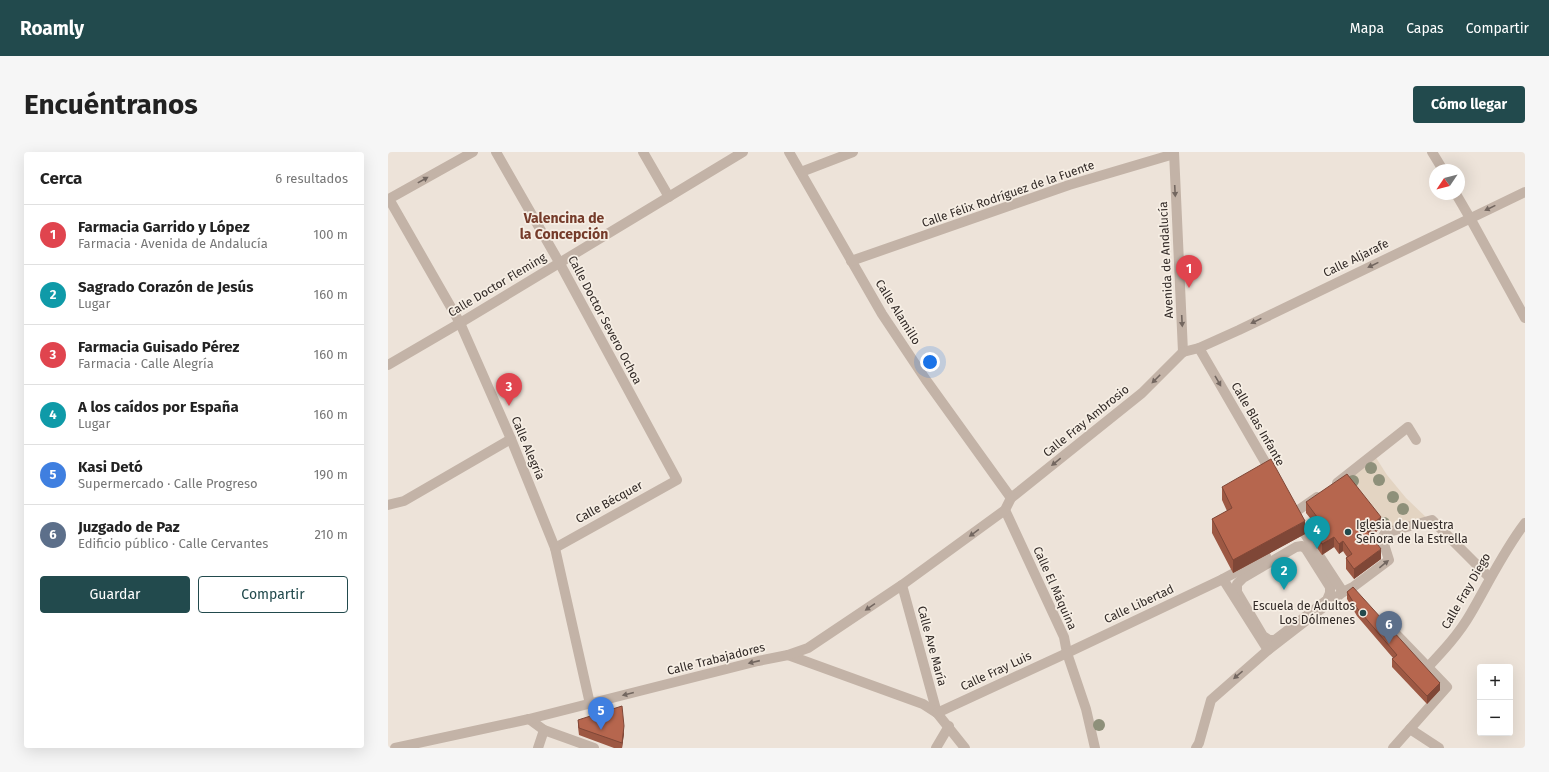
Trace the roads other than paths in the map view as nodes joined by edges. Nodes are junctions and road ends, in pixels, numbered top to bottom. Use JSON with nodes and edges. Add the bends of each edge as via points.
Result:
{"nodes":[{"id":1,"x":473,"y":152,"type":"edge"},
{"id":2,"x":496,"y":152,"type":"edge"},
{"id":3,"x":643,"y":152,"type":"edge"},
{"id":4,"x":743,"y":152,"type":"edge"},
{"id":5,"x":789,"y":152,"type":"edge"},
{"id":6,"x":853,"y":152,"type":"edge"},
{"id":7,"x":1432,"y":152,"type":"edge"},
{"id":8,"x":1174,"y":153,"type":"edge"},
{"id":9,"x":1439,"y":164,"type":"edge"},
{"id":10,"x":801,"y":172,"type":"junction"},
{"id":11,"x":1525,"y":192,"type":"edge"},
{"id":12,"x":669,"y":196,"type":"junction"},
{"id":13,"x":388,"y":199,"type":"edge"},
{"id":14,"x":1460,"y":200,"type":"edge"},
{"id":15,"x":1470,"y":218,"type":"junction"},
{"id":16,"x":851,"y":261,"type":"junction"},
{"id":17,"x":559,"y":262,"type":"junction"},
{"id":18,"x":1525,"y":318,"type":"edge"},
{"id":19,"x":460,"y":323,"type":"junction"},
{"id":20,"x":1199,"y":348,"type":"junction"},
{"id":21,"x":1183,"y":352,"type":"junction"},
{"id":22,"x":388,"y":365,"type":"edge"},
{"id":23,"x":511,"y":439,"type":"junction"},
{"id":24,"x":1416,"y":440,"type":"dead end"},
{"id":25,"x":677,"y":480,"type":"joint"},
{"id":26,"x":1279,"y":486,"type":"edge"},
{"id":27,"x":1011,"y":498,"type":"junction"},
{"id":28,"x":388,"y":505,"type":"edge"},
{"id":29,"x":1005,"y":510,"type":"junction"},
{"id":30,"x":1525,"y":523,"type":"edge"},
{"id":31,"x":1305,"y":534,"type":"junction"},
{"id":32,"x":555,"y":548,"type":"junction"},
{"id":33,"x":1489,"y":577,"type":"junction"},
{"id":34,"x":1242,"y":578,"type":"joint"},
{"id":35,"x":1223,"y":579,"type":"junction"},
{"id":36,"x":902,"y":585,"type":"junction"},
{"id":37,"x":1353,"y":587,"type":"junction"},
{"id":38,"x":1343,"y":592,"type":"junction"},
{"id":39,"x":1362,"y":597,"type":"edge"},
{"id":40,"x":1386,"y":623,"type":"edge"},
{"id":41,"x":1268,"y":650,"type":"junction"},
{"id":42,"x":1066,"y":653,"type":"junction"},
{"id":43,"x":788,"y":655,"type":"junction"},
{"id":44,"x":1427,"y":668,"type":"junction"},
{"id":45,"x":590,"y":704,"type":"junction"},
{"id":46,"x":937,"y":713,"type":"junction"},
{"id":47,"x":529,"y":719,"type":"junction"},
{"id":48,"x":948,"y":726,"type":"junction"},
{"id":49,"x":1410,"y":729,"type":"junction"},
{"id":50,"x":544,"y":730,"type":"junction"},
{"id":51,"x":395,"y":748,"type":"edge"},
{"id":52,"x":538,"y":748,"type":"edge"},
{"id":53,"x":594,"y":748,"type":"edge"},
{"id":54,"x":936,"y":748,"type":"edge"},
{"id":55,"x":965,"y":748,"type":"edge"},
{"id":56,"x":1095,"y":748,"type":"edge"},
{"id":57,"x":1196,"y":748,"type":"edge"},
{"id":58,"x":1393,"y":748,"type":"edge"},
{"id":59,"x":1439,"y":748,"type":"edge"}],
"edges":[{"from":13,"to":1,"type":"street","one_way":true},
{"from":2,"to":17,"type":"street","name":"Calle Doctor Severo Ochoa"},
{"from":3,"to":12,"type":"street"},
{"from":4,"to":12,"type":"street","name":"Calle Doctor Fleming"},
{"from":5,"to":10,"type":"street","name":"Calle Alamillo"},
{"from":6,"to":10,"type":"street"},
{"from":7,"to":9,"type":"street"},
{"from":8,"to":16,"type":"street","name":"Calle Félix Rodríguez de la Fuente","via":[[1069,185]]},
{"from":8,"to":21,"type":"street","name":"Avenida de Andalucía","one_way":true},
{"from":10,"to":16,"type":"street","name":"Calle Alamillo"},
{"from":11,"to":15,"type":"street","name":"Calle Aljarafe","one_way":true},
{"from":12,"to":17,"type":"street","name":"Calle Doctor Fleming"},
{"from":13,"to":19,"type":"street","name":"Calle Alegría"},
{"from":14,"to":15,"type":"street"},
{"from":15,"to":18,"type":"street"},
{"from":15,"to":20,"type":"street","name":"Calle Aljarafe","one_way":true},
{"from":16,"to":27,"type":"street","name":"Calle Alamillo","via":[[882,314],[926,380]]},
{"from":17,"to":19,"type":"street","name":"Calle Doctor Fleming"},
{"from":17,"to":25,"type":"street","name":"Calle Doctor Severo Ochoa"},
{"from":19,"to":22,"type":"street","name":"Calle Doctor Fleming"},
{"from":19,"to":23,"type":"street","name":"Calle Alegría"},
{"from":20,"to":21,"type":"street"},
{"from":20,"to":26,"type":"street","name":"Calle Blas Infante","one_way":true},
{"from":21,"to":27,"type":"street","name":"Calle Fray Ambrosio","one_way":true,"via":[[1142,393]]},
{"from":23,"to":28,"type":"street","via":[[404,501]]},
{"from":23,"to":32,"type":"street","name":"Calle Alegría"},
{"from":24,"to":31,"type":"street","via":[[1408,427],[1328,489],[1292,510]]},
{"from":25,"to":32,"type":"street","name":"Calle Bécquer"},
{"from":27,"to":29,"type":"street","name":"Calle Fray Ambrosio"},
{"from":29,"to":36,"type":"street","name":"Calle Trabajadores","one_way":true},
{"from":29,"to":42,"type":"street","name":"Calle El Máquina","via":[[1064,637]]},
{"from":30,"to":33,"type":"street","name":"Calle Fray Diego"},
{"from":31,"to":35,"type":"street","name":"Calle Libertad"},
{"from":31,"to":38,"type":"street"},
{"from":32,"to":45,"type":"street","name":"Calle Alegría"},
{"from":37,"to":33,"type":"street","one_way":true,"via":[[1389,560],[1382,538],[1385,533],[1432,520]]},
{"from":33,"to":44,"type":"street","name":"Calle Fray Diego","via":[[1471,613],[1450,643]]},
{"from":34,"to":34,"type":"street","via":[[1302,546],[1330,587],[1330,593],[1327,600],[1275,640],[1269,640],[1263,636],[1237,592],[1237,584]]},
{"from":35,"to":41,"type":"street"},
{"from":35,"to":42,"type":"street","name":"Calle Libertad"},
{"from":36,"to":43,"type":"street","name":"Calle Trabajadores","one_way":true,"via":[[808,648]]},
{"from":36,"to":46,"type":"street","name":"Calle Ave María"},
{"from":37,"to":38,"type":"street"},
{"from":37,"to":39,"type":"street"},
{"from":38,"to":41,"type":"street"},
{"from":40,"to":44,"type":"street"},
{"from":41,"to":57,"type":"street","one_way":true,"via":[[1210,700]]},
{"from":42,"to":46,"type":"street","name":"Calle Fray Luis"},
{"from":42,"to":56,"type":"street","name":"Calle El Máquina","via":[[1086,709]]},
{"from":43,"to":45,"type":"street","name":"Calle Trabajadores","one_way":true},
{"from":43,"to":46,"type":"street","via":[[896,693]]},
{"from":44,"to":49,"type":"street","via":[[1447,688]]},
{"from":45,"to":47,"type":"street","name":"Calle Trabajadores"},
{"from":46,"to":48,"type":"street"},
{"from":47,"to":50,"type":"street"},
{"from":47,"to":51,"type":"street","name":"Calle Trabajadores"},
{"from":48,"to":54,"type":"street"},
{"from":48,"to":55,"type":"street"},
{"from":49,"to":58,"type":"street"},
{"from":49,"to":59,"type":"street"},
{"from":50,"to":52,"type":"street"},
{"from":50,"to":53,"type":"street"}]}
